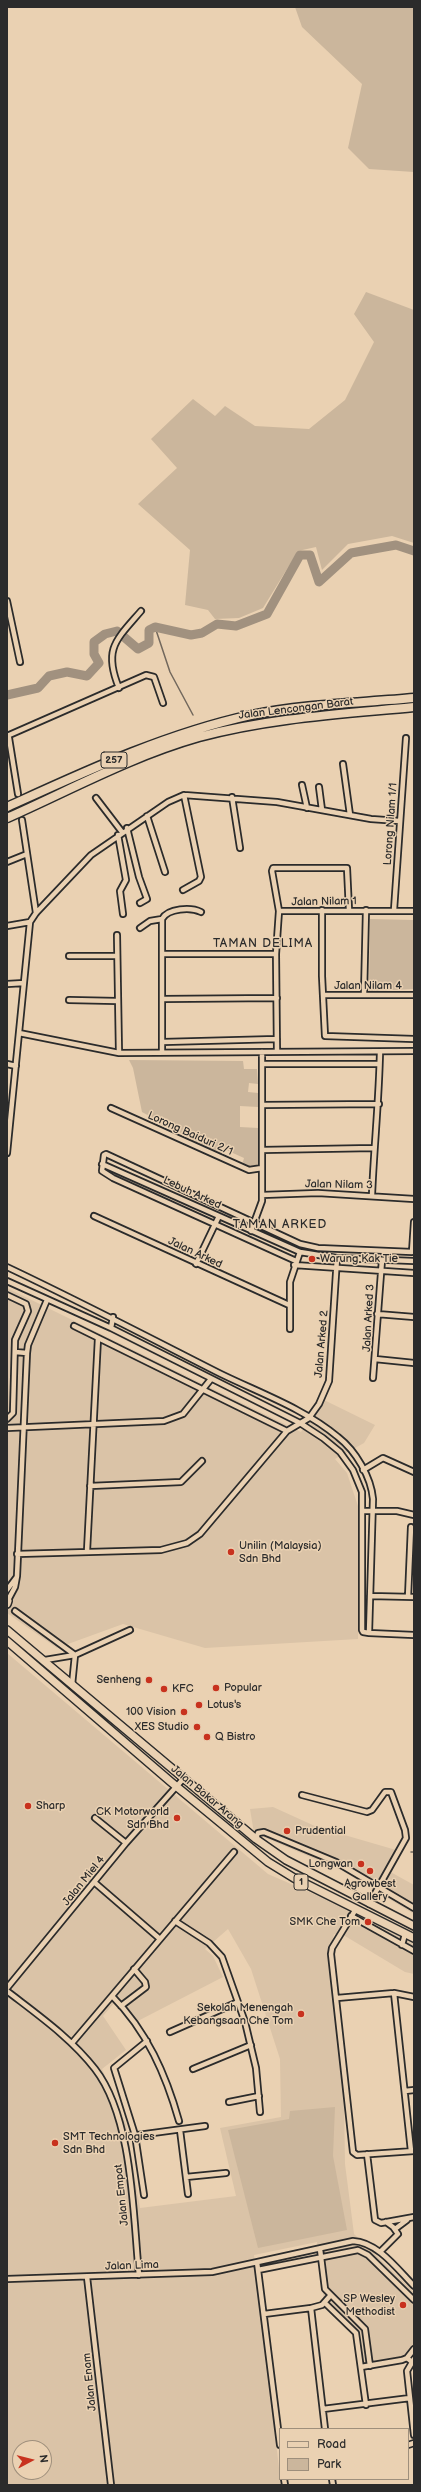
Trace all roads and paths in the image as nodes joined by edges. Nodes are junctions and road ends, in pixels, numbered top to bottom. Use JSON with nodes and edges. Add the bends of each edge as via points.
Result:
{"nodes":[{"id":1,"x":7,"y":602,"type":"edge"},
{"id":2,"x":141,"y":611,"type":"dead end"},
{"id":3,"x":20,"y":662,"type":"dead end"},
{"id":4,"x":119,"y":688,"type":"junction"},
{"id":5,"x":414,"y":698,"type":"edge"},
{"id":6,"x":163,"y":703,"type":"dead end"},
{"id":7,"x":414,"y":707,"type":"edge"},
{"id":8,"x":7,"y":736,"type":"edge"},
{"id":9,"x":406,"y":738,"type":"dead end"},
{"id":10,"x":343,"y":764,"type":"dead end"},
{"id":11,"x":302,"y":785,"type":"dead end"},
{"id":12,"x":319,"y":787,"type":"dead end"},
{"id":13,"x":18,"y":794,"type":"dead end"},
{"id":14,"x":184,"y":794,"type":"junction"},
{"id":15,"x":232,"y":797,"type":"junction"},
{"id":16,"x":96,"y":798,"type":"dead end"},
{"id":17,"x":7,"y":807,"type":"edge"},
{"id":18,"x":308,"y":808,"type":"junction"},
{"id":19,"x":322,"y":810,"type":"junction"},
{"id":20,"x":147,"y":816,"type":"junction"},
{"id":21,"x":350,"y":816,"type":"junction"},
{"id":22,"x":7,"y":818,"type":"edge"},
{"id":23,"x":22,"y":820,"type":"dead end"},
{"id":24,"x":399,"y":822,"type":"junction"},
{"id":25,"x":127,"y":828,"type":"junction"},
{"id":26,"x":120,"y":834,"type":"junction"},
{"id":27,"x":240,"y":848,"type":"dead end"},
{"id":28,"x":27,"y":854,"type":"junction"},
{"id":29,"x":7,"y":862,"type":"edge"},
{"id":30,"x":165,"y":872,"type":"dead end"},
{"id":31,"x":183,"y":890,"type":"dead end"},
{"id":32,"x":140,"y":903,"type":"dead end"},
{"id":33,"x":322,"y":910,"type":"junction"},
{"id":34,"x":349,"y":910,"type":"junction"},
{"id":35,"x":366,"y":910,"type":"junction"},
{"id":36,"x":394,"y":910,"type":"junction"},
{"id":37,"x":414,"y":910,"type":"edge"},
{"id":38,"x":280,"y":911,"type":"junction"},
{"id":39,"x":201,"y":912,"type":"dead end"},
{"id":40,"x":36,"y":913,"type":"junction"},
{"id":41,"x":123,"y":914,"type":"dead end"},
{"id":42,"x":162,"y":919,"type":"junction"},
{"id":43,"x":30,"y":922,"type":"junction"},
{"id":44,"x":7,"y":926,"type":"edge"},
{"id":45,"x":140,"y":928,"type":"dead end"},
{"id":46,"x":117,"y":936,"type":"dead end"},
{"id":47,"x":163,"y":954,"type":"junction"},
{"id":48,"x":276,"y":954,"type":"junction"},
{"id":49,"x":69,"y":956,"type":"dead end"},
{"id":50,"x":116,"y":956,"type":"junction"},
{"id":51,"x":24,"y":983,"type":"junction"},
{"id":52,"x":7,"y":984,"type":"edge"},
{"id":53,"x":364,"y":994,"type":"junction"},
{"id":54,"x":322,"y":995,"type":"junction"},
{"id":55,"x":414,"y":995,"type":"edge"},
{"id":56,"x":277,"y":998,"type":"junction"},
{"id":57,"x":69,"y":1000,"type":"dead end"},
{"id":58,"x":163,"y":1000,"type":"junction"},
{"id":59,"x":117,"y":1001,"type":"junction"},
{"id":60,"x":18,"y":1032,"type":"junction"},
{"id":61,"x":277,"y":1039,"type":"junction"},
{"id":62,"x":414,"y":1039,"type":"edge"},
{"id":63,"x":163,"y":1042,"type":"junction"},
{"id":64,"x":414,"y":1051,"type":"edge"},
{"id":65,"x":162,"y":1052,"type":"junction"},
{"id":66,"x":262,"y":1052,"type":"junction"},
{"id":67,"x":277,"y":1052,"type":"junction"},
{"id":68,"x":380,"y":1052,"type":"junction"},
{"id":69,"x":119,"y":1053,"type":"junction"},
{"id":70,"x":7,"y":1064,"type":"edge"},
{"id":71,"x":262,"y":1064,"type":"junction"},
{"id":72,"x":380,"y":1064,"type":"junction"},
{"id":73,"x":16,"y":1066,"type":"junction"},
{"id":74,"x":379,"y":1104,"type":"junction"},
{"id":75,"x":262,"y":1105,"type":"junction"},
{"id":76,"x":111,"y":1108,"type":"dead end"},
{"id":77,"x":374,"y":1148,"type":"junction"},
{"id":78,"x":262,"y":1150,"type":"junction"},
{"id":79,"x":7,"y":1153,"type":"edge"},
{"id":80,"x":102,"y":1164,"type":"junction"},
{"id":81,"x":262,"y":1168,"type":"junction"},
{"id":82,"x":262,"y":1194,"type":"junction"},
{"id":83,"x":372,"y":1195,"type":"junction"},
{"id":84,"x":414,"y":1199,"type":"edge"},
{"id":85,"x":94,"y":1216,"type":"dead end"},
{"id":86,"x":219,"y":1216,"type":"junction"},
{"id":87,"x":414,"y":1222,"type":"edge"},
{"id":88,"x":255,"y":1223,"type":"junction"},
{"id":89,"x":215,"y":1225,"type":"junction"},
{"id":90,"x":252,"y":1231,"type":"junction"},
{"id":91,"x":300,"y":1252,"type":"junction"},
{"id":92,"x":413,"y":1253,"type":"edge"},
{"id":93,"x":337,"y":1258,"type":"junction"},
{"id":94,"x":382,"y":1260,"type":"junction"},
{"id":95,"x":414,"y":1261,"type":"edge"},
{"id":96,"x":295,"y":1263,"type":"junction"},
{"id":97,"x":196,"y":1264,"type":"junction"},
{"id":98,"x":7,"y":1267,"type":"edge"},
{"id":99,"x":336,"y":1268,"type":"junction"},
{"id":100,"x":381,"y":1270,"type":"junction"},
{"id":101,"x":414,"y":1273,"type":"edge"},
{"id":102,"x":7,"y":1281,"type":"edge"},
{"id":103,"x":7,"y":1295,"type":"edge"},
{"id":104,"x":47,"y":1300,"type":"junction"},
{"id":105,"x":289,"y":1306,"type":"junction"},
{"id":106,"x":377,"y":1314,"type":"junction"},
{"id":107,"x":113,"y":1317,"type":"junction"},
{"id":108,"x":414,"y":1317,"type":"edge"},
{"id":109,"x":74,"y":1326,"type":"dead end"},
{"id":110,"x":111,"y":1328,"type":"junction"},
{"id":111,"x":290,"y":1329,"type":"dead end"},
{"id":112,"x":98,"y":1338,"type":"junction"},
{"id":113,"x":14,"y":1352,"type":"junction"},
{"id":114,"x":27,"y":1353,"type":"junction"},
{"id":115,"x":375,"y":1359,"type":"junction"},
{"id":116,"x":414,"y":1363,"type":"edge"},
{"id":117,"x":373,"y":1378,"type":"dead end"},
{"id":118,"x":211,"y":1379,"type":"junction"},
{"id":119,"x":204,"y":1390,"type":"junction"},
{"id":120,"x":7,"y":1418,"type":"edge"},
{"id":121,"x":309,"y":1418,"type":"junction"},
{"id":122,"x":93,"y":1423,"type":"junction"},
{"id":123,"x":300,"y":1423,"type":"junction"},
{"id":124,"x":24,"y":1426,"type":"junction"},
{"id":125,"x":7,"y":1428,"type":"edge"},
{"id":126,"x":287,"y":1431,"type":"junction"},
{"id":127,"x":202,"y":1461,"type":"dead end"},
{"id":128,"x":363,"y":1470,"type":"junction"},
{"id":129,"x":414,"y":1472,"type":"edge"},
{"id":130,"x":90,"y":1486,"type":"junction"},
{"id":131,"x":364,"y":1511,"type":"junction"},
{"id":132,"x":374,"y":1511,"type":"junction"},
{"id":133,"x":414,"y":1515,"type":"edge"},
{"id":134,"x":411,"y":1526,"type":"dead end"},
{"id":135,"x":87,"y":1551,"type":"junction"},
{"id":136,"x":17,"y":1554,"type":"junction"},
{"id":137,"x":17,"y":1576,"type":"junction"},
{"id":138,"x":7,"y":1590,"type":"edge"},
{"id":139,"x":370,"y":1596,"type":"junction"},
{"id":140,"x":408,"y":1597,"type":"junction"},
{"id":141,"x":414,"y":1597,"type":"edge"},
{"id":142,"x":7,"y":1602,"type":"edge"},
{"id":143,"x":16,"y":1611,"type":"dead end"},
{"id":144,"x":7,"y":1630,"type":"edge"},
{"id":145,"x":130,"y":1630,"type":"dead end"},
{"id":146,"x":369,"y":1633,"type":"junction"},
{"id":147,"x":414,"y":1635,"type":"edge"},
{"id":148,"x":7,"y":1641,"type":"edge"},
{"id":149,"x":75,"y":1655,"type":"junction"},
{"id":150,"x":45,"y":1660,"type":"junction"},
{"id":151,"x":72,"y":1685,"type":"junction"},
{"id":152,"x":184,"y":1778,"type":"junction"},
{"id":153,"x":176,"y":1787,"type":"junction"},
{"id":154,"x":302,"y":1795,"type":"dead end"},
{"id":155,"x":95,"y":1818,"type":"dead end"},
{"id":156,"x":256,"y":1839,"type":"junction"},
{"id":157,"x":126,"y":1843,"type":"junction"},
{"id":158,"x":234,"y":1852,"type":"dead end"},
{"id":159,"x":94,"y":1882,"type":"junction"},
{"id":160,"x":378,"y":1887,"type":"junction"},
{"id":161,"x":369,"y":1904,"type":"junction"},
{"id":162,"x":414,"y":1908,"type":"edge"},
{"id":163,"x":356,"y":1909,"type":"junction"},
{"id":164,"x":351,"y":1916,"type":"junction"},
{"id":165,"x":400,"y":1919,"type":"junction"},
{"id":166,"x":175,"y":1921,"type":"junction"},
{"id":167,"x":414,"y":1926,"type":"edge"},
{"id":168,"x":395,"y":1929,"type":"junction"},
{"id":169,"x":405,"y":1934,"type":"junction"},
{"id":170,"x":414,"y":1938,"type":"edge"},
{"id":171,"x":160,"y":1939,"type":"junction"},
{"id":172,"x":402,"y":1945,"type":"junction"},
{"id":173,"x":414,"y":1951,"type":"edge"},
{"id":174,"x":134,"y":1969,"type":"junction"},
{"id":175,"x":7,"y":1989,"type":"edge"},
{"id":176,"x":394,"y":1992,"type":"junction"},
{"id":177,"x":112,"y":1996,"type":"junction"},
{"id":178,"x":414,"y":1997,"type":"edge"},
{"id":179,"x":337,"y":1998,"type":"junction"},
{"id":180,"x":238,"y":2002,"type":"junction"},
{"id":181,"x":121,"y":2006,"type":"junction"},
{"id":182,"x":170,"y":2032,"type":"dead end"},
{"id":183,"x":147,"y":2041,"type":"junction"},
{"id":184,"x":72,"y":2043,"type":"junction"},
{"id":185,"x":251,"y":2045,"type":"junction"},
{"id":186,"x":193,"y":2069,"type":"dead end"},
{"id":187,"x":414,"y":2090,"type":"edge"},
{"id":188,"x":404,"y":2091,"type":"junction"},
{"id":189,"x":259,"y":2096,"type":"junction"},
{"id":190,"x":229,"y":2102,"type":"dead end"},
{"id":191,"x":260,"y":2112,"type":"dead end"},
{"id":192,"x":179,"y":2121,"type":"dead end"},
{"id":193,"x":205,"y":2126,"type":"dead end"},
{"id":194,"x":180,"y":2130,"type":"junction"},
{"id":195,"x":135,"y":2135,"type":"junction"},
{"id":196,"x":123,"y":2137,"type":"junction"},
{"id":197,"x":412,"y":2151,"type":"edge"},
{"id":198,"x":367,"y":2154,"type":"junction"},
{"id":199,"x":226,"y":2173,"type":"dead end"},
{"id":200,"x":186,"y":2177,"type":"junction"},
{"id":201,"x":188,"y":2194,"type":"dead end"},
{"id":202,"x":144,"y":2195,"type":"dead end"},
{"id":203,"x":414,"y":2217,"type":"edge"},
{"id":204,"x":386,"y":2222,"type":"junction"},
{"id":205,"x":395,"y":2229,"type":"junction"},
{"id":206,"x":320,"y":2249,"type":"junction"},
{"id":207,"x":380,"y":2252,"type":"junction"},
{"id":208,"x":321,"y":2258,"type":"junction"},
{"id":209,"x":257,"y":2262,"type":"junction"},
{"id":210,"x":258,"y":2270,"type":"junction"},
{"id":211,"x":399,"y":2272,"type":"junction"},
{"id":212,"x":139,"y":2275,"type":"junction"},
{"id":213,"x":87,"y":2276,"type":"junction"},
{"id":214,"x":7,"y":2279,"type":"edge"},
{"id":215,"x":393,"y":2279,"type":"junction"},
{"id":216,"x":414,"y":2286,"type":"edge"},
{"id":217,"x":330,"y":2296,"type":"junction"},
{"id":218,"x":414,"y":2300,"type":"edge"},
{"id":219,"x":325,"y":2303,"type":"junction"},
{"id":220,"x":311,"y":2308,"type":"junction"},
{"id":221,"x":264,"y":2314,"type":"junction"},
{"id":222,"x":414,"y":2349,"type":"edge"},
{"id":223,"x":407,"y":2358,"type":"junction"},
{"id":224,"x":413,"y":2360,"type":"edge"},
{"id":225,"x":370,"y":2366,"type":"junction"},
{"id":226,"x":360,"y":2367,"type":"junction"},
{"id":227,"x":410,"y":2398,"type":"junction"},
{"id":228,"x":366,"y":2404,"type":"junction"},
{"id":229,"x":323,"y":2409,"type":"junction"},
{"id":230,"x":325,"y":2428,"type":"edge"},
{"id":231,"x":414,"y":2435,"type":"edge"},
{"id":232,"x":279,"y":2436,"type":"edge"},
{"id":233,"x":111,"y":2485,"type":"edge"}],
"edges":[{"from":1,"to":3,"type":"street"},
{"from":2,"to":4,"type":"street","via":[[116,642],[110,662]]},
{"from":4,"to":6,"type":"street","via":[[146,675],[152,676]]},
{"from":4,"to":8,"type":"street"},
{"from":5,"to":17,"type":"highway","name":"Jalan Lencongan Barat","number":"257","via":[[253,715],[211,725],[139,749]]},
{"from":7,"to":22,"type":"highway","name":"Jalan Lencongan Barat","number":"257","via":[[282,720],[197,738],[117,768]]},
{"from":8,"to":13,"type":"street"},
{"from":9,"to":24,"type":"street","name":"Lorong Nilam 1/1"},
{"from":10,"to":21,"type":"street"},
{"from":11,"to":18,"type":"street"},
{"from":12,"to":19,"type":"street"},
{"from":14,"to":15,"type":"street"},
{"from":14,"to":20,"type":"street"},
{"from":14,"to":31,"type":"street","via":[[201,877],[199,881]]},
{"from":15,"to":18,"type":"street"},
{"from":15,"to":27,"type":"street"},
{"from":16,"to":26,"type":"street"},
{"from":18,"to":19,"type":"street"},
{"from":19,"to":21,"type":"street"},
{"from":20,"to":25,"type":"street"},
{"from":20,"to":30,"type":"street"},
{"from":21,"to":24,"type":"street"},
{"from":23,"to":28,"type":"street"},
{"from":24,"to":36,"type":"street","name":"Lorong Nilam 1/1"},
{"from":25,"to":26,"type":"street"},
{"from":25,"to":32,"type":"street","via":[[139,876],[147,894],[147,899]]},
{"from":26,"to":40,"type":"street","via":[[91,855]]},
{"from":26,"to":41,"type":"street","via":[[126,880],[120,891]]},
{"from":28,"to":29,"type":"street"},
{"from":28,"to":40,"type":"street"},
{"from":33,"to":34,"type":"street","name":"Jalan Nilam 1"},
{"from":33,"to":38,"type":"street","name":"Jalan Nilam 1"},
{"from":33,"to":54,"type":"street"},
{"from":34,"to":35,"type":"street","name":"Jalan Nilam 1"},
{"from":34,"to":38,"type":"street","via":[[347,868],[276,866],[272,871]]},
{"from":35,"to":36,"type":"street","name":"Jalan Nilam 1"},
{"from":35,"to":53,"type":"street"},
{"from":36,"to":37,"type":"street","name":"Jalan Nilam 1"},
{"from":38,"to":48,"type":"street","name":"Jalan Nilam 1"},
{"from":39,"to":42,"type":"street","via":[[191,909],[168,913]]},
{"from":40,"to":43,"type":"street"},
{"from":42,"to":45,"type":"street","via":[[150,920]]},
{"from":42,"to":47,"type":"street"},
{"from":43,"to":44,"type":"street"},
{"from":43,"to":51,"type":"street"},
{"from":46,"to":50,"type":"street"},
{"from":47,"to":48,"type":"street"},
{"from":47,"to":58,"type":"street"},
{"from":48,"to":56,"type":"street","name":"Jalan Nilam 1"},
{"from":49,"to":50,"type":"street"},
{"from":50,"to":59,"type":"street"},
{"from":51,"to":52,"type":"street"},
{"from":51,"to":60,"type":"street"},
{"from":53,"to":54,"type":"street","name":"Jalan Nilam 4"},
{"from":53,"to":55,"type":"street","name":"Jalan Nilam 4"},
{"from":54,"to":62,"type":"street","via":[[324,1032],[328,1038]]},
{"from":56,"to":58,"type":"street"},
{"from":56,"to":61,"type":"street","name":"Jalan Nilam 1"},
{"from":57,"to":59,"type":"street"},
{"from":58,"to":63,"type":"street"},
{"from":59,"to":69,"type":"street"},
{"from":60,"to":69,"type":"street"},
{"from":60,"to":73,"type":"street"},
{"from":61,"to":63,"type":"street"},
{"from":61,"to":67,"type":"street","name":"Jalan Nilam 1"},
{"from":63,"to":65,"type":"street"},
{"from":64,"to":68,"type":"street"},
{"from":65,"to":66,"type":"street"},
{"from":65,"to":69,"type":"street"},
{"from":66,"to":67,"type":"street"},
{"from":66,"to":71,"type":"street"},
{"from":67,"to":68,"type":"street"},
{"from":68,"to":72,"type":"street"},
{"from":70,"to":73,"type":"street"},
{"from":71,"to":72,"type":"street"},
{"from":71,"to":75,"type":"street"},
{"from":72,"to":74,"type":"street"},
{"from":73,"to":79,"type":"street"},
{"from":74,"to":75,"type":"street"},
{"from":74,"to":77,"type":"street"},
{"from":75,"to":78,"type":"street"},
{"from":76,"to":81,"type":"street","name":"Lorong Baiduri 2/1","via":[[249,1170]]},
{"from":77,"to":78,"type":"street"},
{"from":77,"to":83,"type":"street"},
{"from":78,"to":81,"type":"street"},
{"from":80,"to":86,"type":"street","name":"Lebuh Arked"},
{"from":80,"to":88,"type":"street","via":[[106,1154]]},
{"from":80,"to":89,"type":"street","via":[[102,1171],[113,1178]]},
{"from":81,"to":82,"type":"street"},
{"from":82,"to":83,"type":"street","name":"Jalan Nilam 3"},
{"from":82,"to":88,"type":"street","via":[[261,1208]]},
{"from":83,"to":84,"type":"street","name":"Jalan Nilam 3"},
{"from":85,"to":97,"type":"street","name":"Jalan Arked"},
{"from":86,"to":89,"type":"street"},
{"from":86,"to":90,"type":"street","name":"Lebuh Arked"},
{"from":87,"to":92,"type":"street"},
{"from":88,"to":90,"type":"street"},
{"from":88,"to":92,"type":"street","via":[[309,1247]]},
{"from":89,"to":96,"type":"street"},
{"from":89,"to":97,"type":"street"},
{"from":90,"to":91,"type":"street","name":"Lebuh Arked"},
{"from":91,"to":93,"type":"street","name":"Lebuh Arked"},
{"from":91,"to":96,"type":"street"},
{"from":93,"to":94,"type":"street","name":"Lebuh Arked"},
{"from":93,"to":99,"type":"street","name":"Jalan Arked 2"},
{"from":94,"to":95,"type":"street","name":"Lebuh Arked"},
{"from":94,"to":100,"type":"street","name":"Jalan Arked 3"},
{"from":96,"to":99,"type":"street"},
{"from":96,"to":105,"type":"street","via":[[290,1282]]},
{"from":97,"to":105,"type":"street","name":"Jalan Arked"},
{"from":98,"to":107,"type":"street"},
{"from":99,"to":100,"type":"street"},
{"from":99,"to":121,"type":"street","name":"Jalan Arked 2","via":[[329,1381],[319,1404]]},
{"from":100,"to":101,"type":"street"},
{"from":100,"to":106,"type":"street","name":"Jalan Arked 3"},
{"from":102,"to":104,"type":"street"},
{"from":103,"to":113,"type":"street","via":[[28,1307],[15,1340]]},
{"from":104,"to":110,"type":"street"},
{"from":104,"to":114,"type":"street"},
{"from":105,"to":111,"type":"street"},
{"from":106,"to":108,"type":"street"},
{"from":106,"to":115,"type":"street","name":"Jalan Arked 3"},
{"from":107,"to":110,"type":"street"},
{"from":107,"to":121,"type":"street"},
{"from":109,"to":112,"type":"street"},
{"from":110,"to":118,"type":"street"},
{"from":112,"to":119,"type":"street"},
{"from":112,"to":122,"type":"street"},
{"from":113,"to":114,"type":"street"},
{"from":113,"to":120,"type":"street","via":[[13,1413]]},
{"from":114,"to":124,"type":"street"},
{"from":115,"to":116,"type":"street"},
{"from":115,"to":117,"type":"street","name":"Jalan Arked 3"},
{"from":118,"to":119,"type":"street"},
{"from":118,"to":123,"type":"street"},
{"from":119,"to":122,"type":"street","via":[[183,1414],[164,1421]]},
{"from":119,"to":126,"type":"street"},
{"from":121,"to":123,"type":"street","name":"Jalan Arked 2"},
{"from":121,"to":128,"type":"street","via":[[346,1444]]},
{"from":122,"to":124,"type":"street"},
{"from":122,"to":130,"type":"street"},
{"from":123,"to":126,"type":"street","name":"Jalan Arked 2"},
{"from":123,"to":131,"type":"street","via":[[340,1452],[353,1470],[362,1492]]},
{"from":124,"to":125,"type":"street"},
{"from":124,"to":136,"type":"street"},
{"from":126,"to":135,"type":"street","name":"Jalan Arked 2","via":[[200,1534],[187,1543],[161,1550]]},
{"from":127,"to":130,"type":"street","via":[[181,1482]]},
{"from":128,"to":129,"type":"street","via":[[383,1458]]},
{"from":128,"to":132,"type":"street","via":[[373,1492]]},
{"from":130,"to":135,"type":"street"},
{"from":131,"to":132,"type":"street"},
{"from":131,"to":146,"type":"street","via":[[362,1626],[363,1632]]},
{"from":132,"to":133,"type":"street","via":[[397,1511]]},
{"from":132,"to":139,"type":"street"},
{"from":134,"to":140,"type":"street"},
{"from":135,"to":136,"type":"street","name":"Jalan Arked 2"},
{"from":136,"to":137,"type":"street"},
{"from":137,"to":138,"type":"street"},
{"from":137,"to":142,"type":"street","via":[[15,1587]]},
{"from":139,"to":140,"type":"street"},
{"from":139,"to":146,"type":"street"},
{"from":140,"to":141,"type":"street"},
{"from":143,"to":149,"type":"street"},
{"from":144,"to":150,"type":"main road","name":"Jalan Bakar Arang","number":"1"},
{"from":145,"to":149,"type":"street"},
{"from":146,"to":147,"type":"street"},
{"from":148,"to":153,"type":"main road","name":"Jalan Bakar Arang","number":"1"},
{"from":149,"to":150,"type":"street"},
{"from":149,"to":151,"type":"street"},
{"from":150,"to":151,"type":"main road","name":"Jalan Bakar Arang","number":"1"},
{"from":151,"to":152,"type":"main road","name":"Jalan Bakar Arang","number":"1"},
{"from":152,"to":153,"type":"street","name":"Jalan Miel 4"},
{"from":152,"to":156,"type":"main road","name":"Jalan Bakar Arang","number":"1"},
{"from":153,"to":157,"type":"street","name":"Jalan Miel 4"},
{"from":153,"to":163,"type":"main road","name":"Jalan Bakar Arang","number":"1","via":[[271,1864]]},
{"from":154,"to":160,"type":"street","via":[[367,1812],[372,1810],[385,1792],[390,1791],[406,1834],[400,1850]]},
{"from":155,"to":157,"type":"street"},
{"from":156,"to":160,"type":"street","via":[[258,1834],[264,1832],[336,1862]]},
{"from":156,"to":161,"type":"main road","name":"Jalan Bakar Arang","number":"1","via":[[286,1860]]},
{"from":157,"to":159,"type":"street","name":"Jalan Miel 4"},
{"from":158,"to":166,"type":"street"},
{"from":159,"to":171,"type":"street"},
{"from":159,"to":175,"type":"street","name":"Jalan Miel 4"},
{"from":160,"to":161,"type":"street"},
{"from":160,"to":162,"type":"street"},
{"from":161,"to":165,"type":"main road","name":"Jalan Bakar Arang","number":"1"},
{"from":163,"to":164,"type":"street"},
{"from":163,"to":168,"type":"main road","name":"Jalan Bakar Arang","number":"1"},
{"from":164,"to":172,"type":"street"},
{"from":164,"to":179,"type":"street","via":[[332,1951]]},
{"from":165,"to":167,"type":"main road","name":"Jalan Bakar Arang","number":"1"},
{"from":165,"to":168,"type":"main road"},
{"from":166,"to":171,"type":"street"},
{"from":166,"to":180,"type":"street","via":[[222,1957]]},
{"from":168,"to":169,"type":"main road","name":"Jalan Bakar Arang","number":"1"},
{"from":169,"to":170,"type":"main road","name":"Jalan Bakar Arang","number":"1"},
{"from":169,"to":172,"type":"street"},
{"from":171,"to":174,"type":"street"},
{"from":172,"to":173,"type":"street"},
{"from":174,"to":177,"type":"street"},
{"from":174,"to":181,"type":"street","via":[[146,1987]]},
{"from":175,"to":184,"type":"street","name":"Jalan Empat"},
{"from":176,"to":178,"type":"street"},
{"from":176,"to":179,"type":"street"},
{"from":176,"to":188,"type":"street"},
{"from":177,"to":181,"type":"street"},
{"from":177,"to":184,"type":"street"},
{"from":179,"to":198,"type":"street","via":[[355,2154]]},
{"from":180,"to":182,"type":"street"},
{"from":180,"to":185,"type":"street"},
{"from":181,"to":183,"type":"street"},
{"from":183,"to":192,"type":"street","via":[[167,2080]]},
{"from":183,"to":195,"type":"street","via":[[114,2068]]},
{"from":184,"to":196,"type":"street","name":"Jalan Empat","via":[[105,2084],[119,2117]]},
{"from":185,"to":186,"type":"street"},
{"from":185,"to":189,"type":"street"},
{"from":187,"to":188,"type":"street"},
{"from":188,"to":197,"type":"street"},
{"from":189,"to":190,"type":"street"},
{"from":189,"to":191,"type":"street"},
{"from":193,"to":194,"type":"street"},
{"from":194,"to":195,"type":"street"},
{"from":194,"to":200,"type":"street"},
{"from":195,"to":196,"type":"street"},
{"from":195,"to":202,"type":"street"},
{"from":196,"to":212,"type":"street","name":"Jalan Empat"},
{"from":197,"to":198,"type":"street"},
{"from":198,"to":204,"type":"street","via":[[374,2216],[378,2222]]},
{"from":199,"to":200,"type":"street"},
{"from":200,"to":201,"type":"street"},
{"from":203,"to":204,"type":"street"},
{"from":203,"to":205,"type":"street"},
{"from":204,"to":205,"type":"street"},
{"from":205,"to":207,"type":"street","via":[[398,2234]]},
{"from":206,"to":207,"type":"street","name":"Jalan Lima","via":[[358,2241]]},
{"from":206,"to":208,"type":"street"},
{"from":206,"to":209,"type":"street","name":"Jalan Lima"},
{"from":207,"to":211,"type":"street","name":"Jalan Lima"},
{"from":208,"to":210,"type":"street"},
{"from":208,"to":215,"type":"street","via":[[352,2250],[363,2252]]},
{"from":208,"to":217,"type":"street","via":[[325,2289]]},
{"from":209,"to":210,"type":"street"},
{"from":209,"to":212,"type":"street","name":"Jalan Lima","via":[[212,2272]]},
{"from":210,"to":221,"type":"street"},
{"from":211,"to":215,"type":"street"},
{"from":211,"to":216,"type":"street","name":"Jalan Lima"},
{"from":212,"to":213,"type":"street","name":"Jalan Lima"},
{"from":213,"to":214,"type":"street","name":"Jalan Lima"},
{"from":213,"to":233,"type":"street","name":"Jalan Enam"},
{"from":215,"to":218,"type":"street"},
{"from":217,"to":219,"type":"street"},
{"from":217,"to":225,"type":"street","via":[[365,2329]]},
{"from":219,"to":220,"type":"street"},
{"from":219,"to":226,"type":"street","via":[[356,2333]]},
{"from":220,"to":221,"type":"street"},
{"from":220,"to":229,"type":"street"},
{"from":221,"to":232,"type":"street"},
{"from":222,"to":223,"type":"street"},
{"from":223,"to":224,"type":"street"},
{"from":223,"to":225,"type":"street"},
{"from":224,"to":227,"type":"street","via":[[407,2371]]},
{"from":225,"to":226,"type":"street"},
{"from":226,"to":228,"type":"street"},
{"from":227,"to":228,"type":"street"},
{"from":227,"to":231,"type":"street"},
{"from":228,"to":229,"type":"street"},
{"from":229,"to":230,"type":"street"}]}
